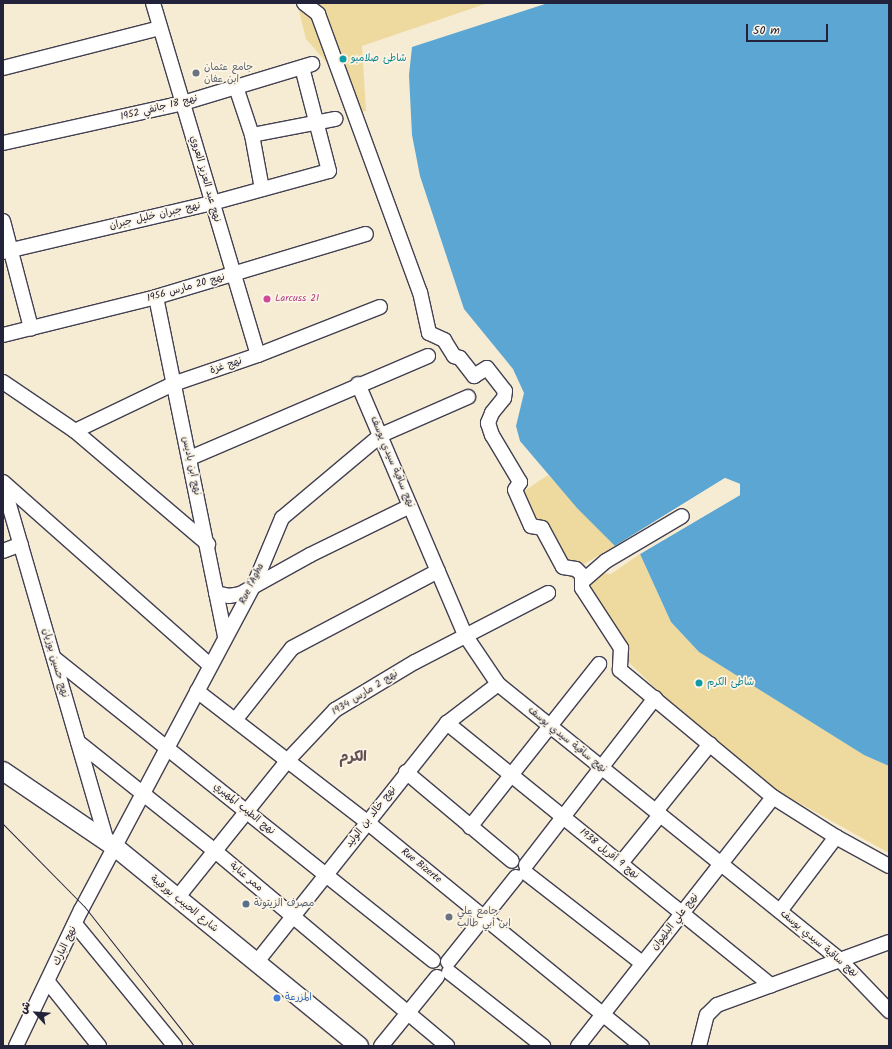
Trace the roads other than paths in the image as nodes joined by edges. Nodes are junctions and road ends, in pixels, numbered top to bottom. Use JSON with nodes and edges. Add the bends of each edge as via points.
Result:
{"nodes":[{"id":1,"x":153,"y":3,"type":"edge"},
{"id":2,"x":304,"y":3,"type":"edge"},
{"id":3,"x":160,"y":28,"type":"junction"},
{"id":4,"x":3,"y":68,"type":"edge"},
{"id":5,"x":236,"y":86,"type":"junction"},
{"id":6,"x":183,"y":103,"type":"junction"},
{"id":7,"x":335,"y":119,"type":"dead end"},
{"id":8,"x":317,"y":122,"type":"junction"},
{"id":9,"x":252,"y":135,"type":"junction"},
{"id":10,"x":3,"y":143,"type":"edge"},
{"id":11,"x":262,"y":189,"type":"junction"},
{"id":12,"x":212,"y":203,"type":"junction"},
{"id":13,"x":3,"y":221,"type":"edge"},
{"id":14,"x":366,"y":234,"type":"dead end"},
{"id":15,"x":7,"y":250,"type":"edge"},
{"id":16,"x":233,"y":274,"type":"junction"},
{"id":17,"x":156,"y":297,"type":"junction"},
{"id":18,"x":380,"y":307,"type":"dead end"},
{"id":19,"x":31,"y":328,"type":"junction"},
{"id":20,"x":3,"y":335,"type":"edge"},
{"id":21,"x":258,"y":356,"type":"junction"},
{"id":22,"x":428,"y":356,"type":"dead end"},
{"id":23,"x":3,"y":382,"type":"edge"},
{"id":24,"x":173,"y":384,"type":"junction"},
{"id":25,"x":358,"y":384,"type":"junction"},
{"id":26,"x":468,"y":397,"type":"dead end"},
{"id":27,"x":75,"y":431,"type":"junction"},
{"id":28,"x":381,"y":435,"type":"junction"},
{"id":29,"x":190,"y":458,"type":"junction"},
{"id":30,"x":3,"y":483,"type":"edge"},
{"id":31,"x":410,"y":506,"type":"junction"},
{"id":32,"x":682,"y":516,"type":"dead end"},
{"id":33,"x":21,"y":544,"type":"junction"},
{"id":34,"x":208,"y":544,"type":"junction"},
{"id":35,"x":3,"y":551,"type":"edge"},
{"id":36,"x":438,"y":571,"type":"junction"},
{"id":37,"x":584,"y":580,"type":"junction"},
{"id":38,"x":254,"y":585,"type":"junction"},
{"id":39,"x":216,"y":592,"type":"junction"},
{"id":40,"x":548,"y":593,"type":"dead end"},
{"id":41,"x":465,"y":635,"type":"junction"},
{"id":42,"x":225,"y":636,"type":"junction"},
{"id":43,"x":54,"y":658,"type":"junction"},
{"id":44,"x":599,"y":664,"type":"dead end"},
{"id":45,"x":210,"y":665,"type":"junction"},
{"id":46,"x":498,"y":684,"type":"junction"},
{"id":47,"x":197,"y":691,"type":"junction"},
{"id":48,"x":655,"y":698,"type":"junction"},
{"id":49,"x":236,"y":719,"type":"junction"},
{"id":50,"x":447,"y":723,"type":"junction"},
{"id":51,"x":550,"y":727,"type":"junction"},
{"id":52,"x":78,"y":742,"type":"junction"},
{"id":53,"x":710,"y":744,"type":"junction"},
{"id":54,"x":167,"y":747,"type":"junction"},
{"id":55,"x":288,"y":760,"type":"junction"},
{"id":56,"x":603,"y":768,"type":"junction"},
{"id":57,"x":3,"y":771,"type":"edge"},
{"id":58,"x":406,"y":772,"type":"junction"},
{"id":59,"x":512,"y":774,"type":"junction"},
{"id":60,"x":142,"y":794,"type":"junction"},
{"id":61,"x":773,"y":797,"type":"junction"},
{"id":62,"x":248,"y":811,"type":"junction"},
{"id":63,"x":658,"y":813,"type":"junction"},
{"id":64,"x":565,"y":817,"type":"junction"},
{"id":65,"x":367,"y":822,"type":"junction"},
{"id":66,"x":470,"y":827,"type":"junction"},
{"id":67,"x":836,"y":837,"type":"junction"},
{"id":68,"x":111,"y":844,"type":"junction"},
{"id":69,"x":215,"y":851,"type":"junction"},
{"id":70,"x":621,"y":863,"type":"junction"},
{"id":71,"x":721,"y":864,"type":"junction"},
{"id":72,"x":889,"y":866,"type":"edge"},
{"id":73,"x":523,"y":872,"type":"junction"},
{"id":74,"x":326,"y":876,"type":"junction"},
{"id":75,"x":177,"y":898,"type":"junction"},
{"id":76,"x":780,"y":911,"type":"junction"},
{"id":77,"x":682,"y":913,"type":"junction"},
{"id":78,"x":293,"y":916,"type":"junction"},
{"id":79,"x":484,"y":918,"type":"junction"},
{"id":80,"x":75,"y":924,"type":"junction"},
{"id":81,"x":889,"y":942,"type":"edge"},
{"id":82,"x":840,"y":960,"type":"junction"},
{"id":83,"x":256,"y":962,"type":"junction"},
{"id":84,"x":642,"y":963,"type":"junction"},
{"id":85,"x":445,"y":971,"type":"junction"},
{"id":86,"x":48,"y":982,"type":"junction"},
{"id":87,"x":771,"y":985,"type":"junction"},
{"id":88,"x":889,"y":1011,"type":"edge"},
{"id":89,"x":408,"y":1014,"type":"junction"},
{"id":90,"x":602,"y":1014,"type":"junction"},
{"id":91,"x":96,"y":1044,"type":"edge"},
{"id":92,"x":352,"y":1044,"type":"edge"},
{"id":93,"x":16,"y":1046,"type":"edge"},
{"id":94,"x":175,"y":1046,"type":"edge"},
{"id":95,"x":381,"y":1046,"type":"edge"},
{"id":96,"x":447,"y":1046,"type":"edge"},
{"id":97,"x":543,"y":1046,"type":"edge"},
{"id":98,"x":578,"y":1046,"type":"edge"},
{"id":99,"x":642,"y":1046,"type":"edge"},
{"id":100,"x":699,"y":1046,"type":"edge"}],
"edges":[{"from":1,"to":3,"type":"street","name":"نهج عبد العزيز العروي"},
{"from":2,"to":37,"type":"street","via":[[318,14],[420,292],[429,333],[444,340],[454,356],[460,358],[474,376],[487,368],[505,391],[504,398],[492,413],[488,423],[492,435],[520,482],[515,490],[531,526],[542,528],[562,566],[576,569]]},
{"from":3,"to":4,"type":"street"},
{"from":3,"to":6,"type":"street","name":"نهج عبد العزيز العروي"},
{"from":5,"to":6,"type":"street","name":"نهج 18 جانفي 1952"},
{"from":5,"to":8,"type":"street","name":"نهج 18 جانفي 1952","via":[[307,65]]},
{"from":5,"to":9,"type":"street"},
{"from":6,"to":10,"type":"street","name":"نهج 18 جانفي 1952"},
{"from":6,"to":12,"type":"street","name":"نهج عبد العزيز العروي"},
{"from":7,"to":8,"type":"street"},
{"from":8,"to":9,"type":"street"},
{"from":8,"to":11,"type":"street","name":"نهج جبران خليل جبران","via":[[329,171]]},
{"from":9,"to":11,"type":"street"},
{"from":11,"to":12,"type":"street","name":"نهج جبران خليل جبران"},
{"from":12,"to":15,"type":"street","name":"نهج جبران خليل جبران"},
{"from":12,"to":16,"type":"street","name":"نهج عبد العزيز العروي"},
{"from":13,"to":15,"type":"street"},
{"from":14,"to":16,"type":"street","name":"نهج 20 مارس 1956"},
{"from":15,"to":19,"type":"street"},
{"from":16,"to":17,"type":"street","name":"نهج 20 مارس 1956"},
{"from":16,"to":21,"type":"street","name":"نهج عبد العزيز العروي"},
{"from":17,"to":19,"type":"street","name":"نهج 20 مارس 1956"},
{"from":17,"to":24,"type":"street","name":"نهج ابن باديس"},
{"from":18,"to":21,"type":"street","name":"نهج غزة"},
{"from":19,"to":20,"type":"street","name":"نهج 20 مارس 1956"},
{"from":21,"to":24,"type":"street","name":"نهج غزة"},
{"from":22,"to":25,"type":"street"},
{"from":23,"to":27,"type":"street"},
{"from":24,"to":27,"type":"street","name":"نهج غزة"},
{"from":24,"to":29,"type":"street","name":"نهج ابن باديس"},
{"from":25,"to":28,"type":"street","name":"نهج ساقية سيدي يوسف"},
{"from":25,"to":29,"type":"street"},
{"from":26,"to":28,"type":"street","name":"Rue l'Agha"},
{"from":27,"to":34,"type":"street"},
{"from":28,"to":31,"type":"street","name":"نهج ساقية سيدي يوسف"},
{"from":28,"to":38,"type":"street","name":"Rue l'Agha","via":[[282,518]]},
{"from":29,"to":34,"type":"street","name":"نهج ابن باديس"},
{"from":30,"to":33,"type":"street","name":"نهج حسين بوزيان"},
{"from":30,"to":45,"type":"street"},
{"from":31,"to":36,"type":"street","name":"نهج ساقية سيدي يوسف"},
{"from":31,"to":38,"type":"street"},
{"from":32,"to":37,"type":"street","via":[[606,561]]},
{"from":33,"to":35,"type":"street"},
{"from":33,"to":43,"type":"street","name":"نهج حسين بوزيان"},
{"from":34,"to":39,"type":"street","name":"نهج ابن باديس"},
{"from":36,"to":41,"type":"street","name":"نهج ساقية سيدي يوسف"},
{"from":36,"to":49,"type":"street","via":[[292,648]]},
{"from":37,"to":48,"type":"street","via":[[582,588],[622,651],[620,670]]},
{"from":38,"to":39,"type":"street","via":[[235,596]]},
{"from":38,"to":42,"type":"street","name":"Rue l'Agha"},
{"from":39,"to":42,"type":"street","name":"نهج ابن باديس"},
{"from":40,"to":41,"type":"street","name":"نهج 2 مارس 1934"},
{"from":41,"to":46,"type":"street","name":"نهج ساقية سيدي يوسف"},
{"from":41,"to":55,"type":"street","name":"نهج 2 مارس 1934","via":[[334,710]]},
{"from":42,"to":45,"type":"street","name":"Rue l'Agha"},
{"from":43,"to":52,"type":"street","name":"نهج حسين بوزيان"},
{"from":43,"to":54,"type":"street","name":"نهج الطيب المهيري"},
{"from":44,"to":51,"type":"street"},
{"from":45,"to":47,"type":"street","name":"Rue l'Agha"},
{"from":46,"to":50,"type":"street","name":"نهج خالد بن الوليد"},
{"from":46,"to":51,"type":"street","name":"نهج ساقية سيدي يوسف"},
{"from":47,"to":49,"type":"street","name":"Rue Bizerte"},
{"from":47,"to":54,"type":"street","name":"Rue l'Agha"},
{"from":48,"to":53,"type":"street"},
{"from":48,"to":56,"type":"street"},
{"from":49,"to":55,"type":"street","name":"Rue Bizerte"},
{"from":50,"to":58,"type":"street","name":"نهج خالد بن الوليد"},
{"from":50,"to":59,"type":"street","name":"نهج 9 أفريل 1938"},
{"from":51,"to":56,"type":"street","name":"نهج ساقية سيدي يوسف"},
{"from":51,"to":59,"type":"street"},
{"from":52,"to":60,"type":"street","name":"ممر عنابة"},
{"from":52,"to":68,"type":"street","name":"نهج حسين بوزيان"},
{"from":53,"to":61,"type":"street"},
{"from":53,"to":63,"type":"street"},
{"from":54,"to":60,"type":"street","name":"Rue l'Agha"},
{"from":54,"to":62,"type":"street","name":"نهج الطيب المهيري"},
{"from":55,"to":62,"type":"street","name":"نهج 2 مارس 1934"},
{"from":55,"to":65,"type":"street","name":"Rue Bizerte"},
{"from":56,"to":63,"type":"street","name":"نهج ساقية سيدي يوسف"},
{"from":56,"to":64,"type":"street"},
{"from":57,"to":68,"type":"main road","name":"شارع الحبيب بورقيبة"},
{"from":58,"to":65,"type":"street","name":"نهج خالد بن الوليد"},
{"from":58,"to":66,"type":"street"},
{"from":59,"to":64,"type":"street","name":"نهج 9 أفريل 1938"},
{"from":59,"to":66,"type":"street"},
{"from":60,"to":68,"type":"street","name":"Rue l'Agha"},
{"from":60,"to":69,"type":"street","name":"ممر عنابة"},
{"from":61,"to":67,"type":"street"},
{"from":61,"to":71,"type":"street","name":"نهج علي البلهوان"},
{"from":62,"to":69,"type":"street","name":"نهج 2 مارس 1934"},
{"from":62,"to":74,"type":"street","name":"نهج الطيب المهيري"},
{"from":63,"to":70,"type":"street"},
{"from":63,"to":71,"type":"street","name":"نهج ساقية سيدي يوسف"},
{"from":64,"to":70,"type":"street","name":"نهج 9 أفريل 1938"},
{"from":64,"to":73,"type":"street"},
{"from":65,"to":74,"type":"street","name":"نهج خالد بن الوليد"},
{"from":65,"to":79,"type":"street","name":"Rue Bizerte"},
{"from":66,"to":73,"type":"street","via":[[512,861],[509,871]]},
{"from":67,"to":72,"type":"street"},
{"from":67,"to":76,"type":"street"},
{"from":68,"to":75,"type":"main road","name":"شارع الحبيب بورقيبة"},
{"from":68,"to":80,"type":"street","name":"نهج البارك"},
{"from":69,"to":75,"type":"street","name":"نهج 2 مارس 1934"},
{"from":69,"to":78,"type":"street","name":"ممر عنابة"},
{"from":70,"to":77,"type":"street","name":"نهج 9 أفريل 1938"},
{"from":71,"to":76,"type":"street","name":"نهج ساقية سيدي يوسف"},
{"from":71,"to":77,"type":"street","name":"نهج علي البلهوان"},
{"from":73,"to":79,"type":"street"},
{"from":73,"to":84,"type":"street"},
{"from":74,"to":78,"type":"street","name":"نهج خالد بن الوليد"},
{"from":74,"to":85,"type":"street","name":"نهج الطيب المهيري","via":[[433,961],[431,970]]},
{"from":75,"to":83,"type":"main road","name":"شارع الحبيب بورقيبة"},
{"from":76,"to":82,"type":"street","name":"نهج ساقية سيدي يوسف"},
{"from":77,"to":84,"type":"street","name":"نهج علي البلهوان"},
{"from":77,"to":87,"type":"street","name":"نهج 9 أفريل 1938"},
{"from":78,"to":83,"type":"street","name":"نهج خالد بن الوليد"},
{"from":78,"to":89,"type":"street","name":"ممر عنابة"},
{"from":79,"to":85,"type":"street"},
{"from":79,"to":90,"type":"street","name":"Rue Bizerte"},
{"from":80,"to":86,"type":"street","name":"نهج البارك"},
{"from":80,"to":94,"type":"street"},
{"from":81,"to":82,"type":"street"},
{"from":82,"to":87,"type":"street"},
{"from":82,"to":88,"type":"street","name":"نهج ساقية سيدي يوسف"},
{"from":83,"to":92,"type":"main road","name":"شارع الحبيب بورقيبة"},
{"from":84,"to":90,"type":"street","name":"نهج علي البلهوان"},
{"from":85,"to":89,"type":"street"},
{"from":85,"to":97,"type":"street"},
{"from":86,"to":91,"type":"street"},
{"from":86,"to":93,"type":"street","name":"نهج البارك"},
{"from":87,"to":100,"type":"street","via":[[711,1009]]},
{"from":89,"to":95,"type":"street"},
{"from":89,"to":96,"type":"street","name":"ممر عنابة"},
{"from":90,"to":98,"type":"street","name":"نهج علي البلهوان"},
{"from":90,"to":99,"type":"street","name":"Rue Bizerte"}]}
